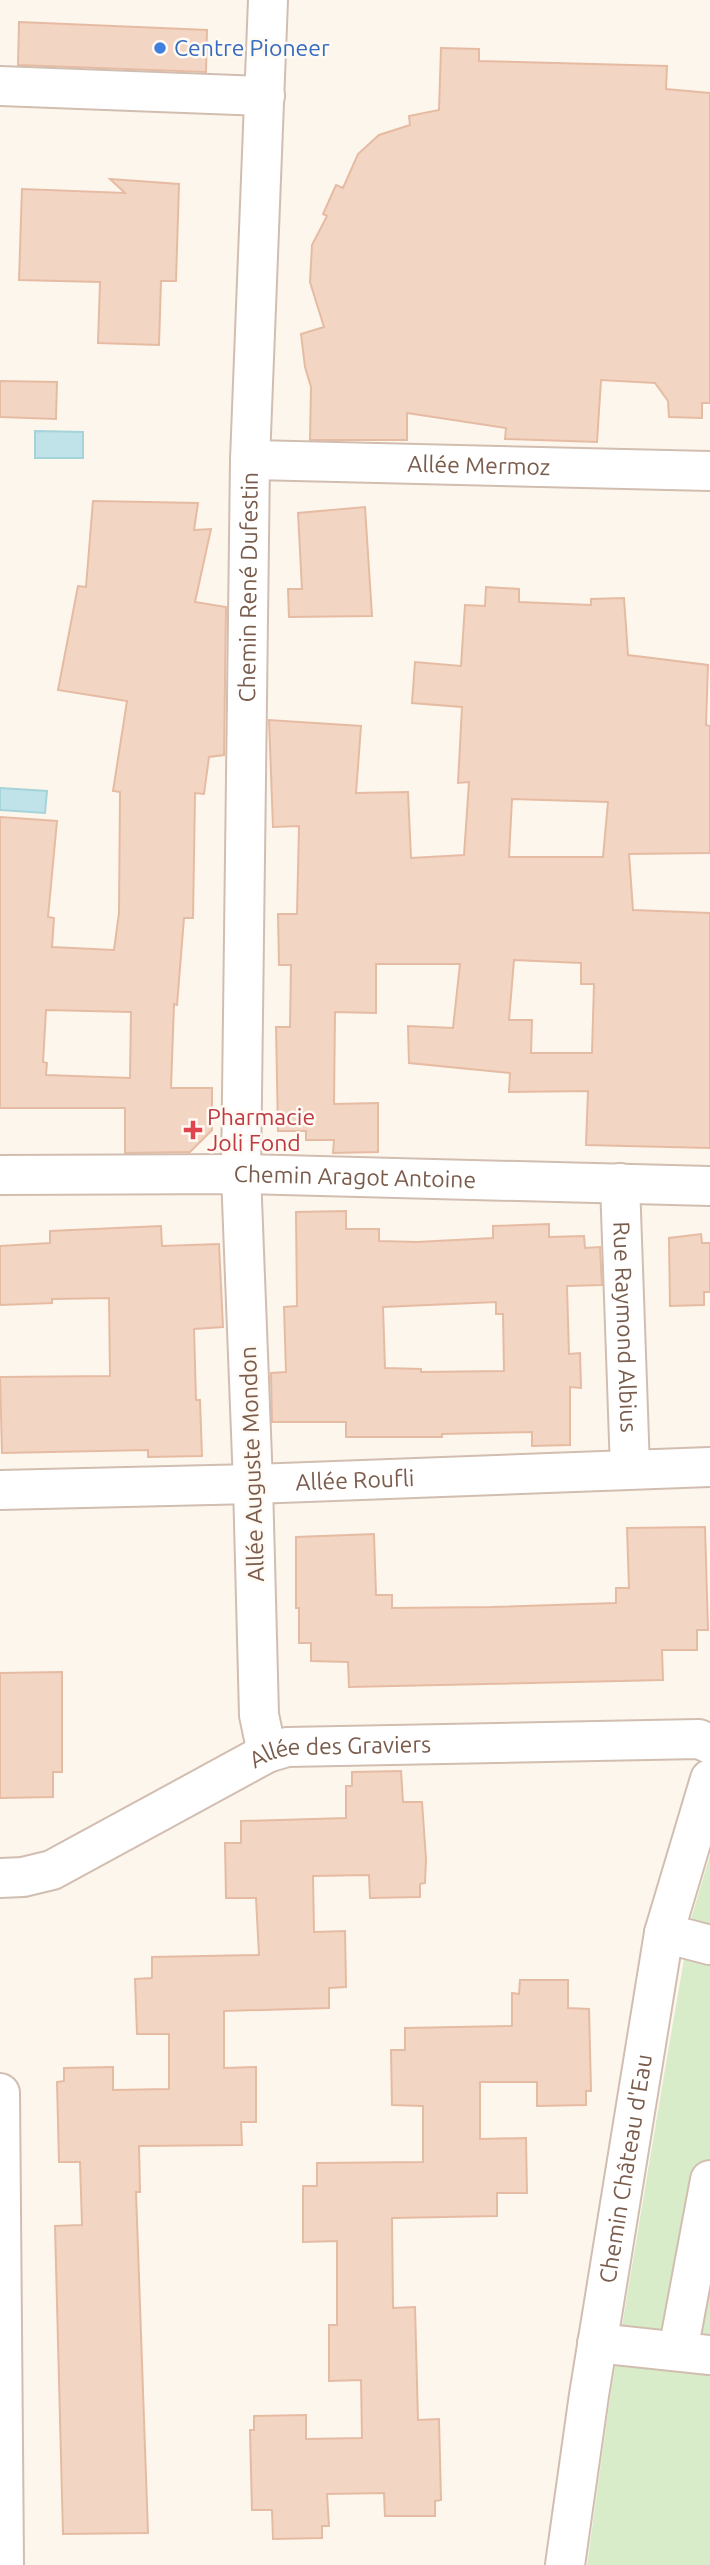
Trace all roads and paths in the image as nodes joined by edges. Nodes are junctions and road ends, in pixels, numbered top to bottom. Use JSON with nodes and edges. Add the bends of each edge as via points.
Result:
{"nodes":[{"id":1,"x":268,"y":0,"type":"edge"},
{"id":2,"x":0,"y":86,"type":"edge"},
{"id":3,"x":265,"y":96,"type":"junction"},
{"id":4,"x":250,"y":460,"type":"junction"},
{"id":5,"x":710,"y":471,"type":"edge"},
{"id":6,"x":241,"y":1174,"type":"junction"},
{"id":7,"x":0,"y":1175,"type":"edge"},
{"id":8,"x":620,"y":1183,"type":"junction"},
{"id":9,"x":710,"y":1186,"type":"edge"},
{"id":10,"x":710,"y":1467,"type":"edge"},
{"id":11,"x":630,"y":1469,"type":"junction"},
{"id":12,"x":253,"y":1484,"type":"junction"},
{"id":13,"x":0,"y":1490,"type":"edge"},
{"id":14,"x":710,"y":1744,"type":"edge"},
{"id":15,"x":267,"y":1753,"type":"junction"},
{"id":16,"x":710,"y":1779,"type":"edge"},
{"id":17,"x":0,"y":1878,"type":"edge"},
{"id":18,"x":664,"y":1933,"type":"junction"},
{"id":19,"x":710,"y":1945,"type":"edge"},
{"id":20,"x":0,"y":2093,"type":"edge"},
{"id":21,"x":710,"y":2180,"type":"edge"},
{"id":22,"x":1,"y":2324,"type":"edge"},
{"id":23,"x":597,"y":2343,"type":"junction"},
{"id":24,"x":694,"y":2353,"type":"edge"},
{"id":25,"x":4,"y":2565,"type":"edge"},
{"id":26,"x":565,"y":2565,"type":"edge"}],
"edges":[{"from":1,"to":3,"type":"street","name":"Chemin René Dufestin"},
{"from":2,"to":3,"type":"street"},
{"from":3,"to":4,"type":"street","name":"Chemin René Dufestin"},
{"from":4,"to":5,"type":"street","name":"Allée Mermoz"},
{"from":4,"to":6,"type":"street","name":"Chemin René Dufestin"},
{"from":6,"to":7,"type":"street","name":"Chemin Aragot Antoine"},
{"from":6,"to":8,"type":"street","name":"Chemin Aragot Antoine"},
{"from":6,"to":12,"type":"street","name":"Allée Auguste Mondon"},
{"from":8,"to":9,"type":"street","name":"Chemin Aragot Antoine"},
{"from":8,"to":11,"type":"street","name":"Rue Raymond Albius"},
{"from":10,"to":11,"type":"street","name":"Allée Roufli"},
{"from":11,"to":12,"type":"street","name":"Allée Roufli"},
{"from":12,"to":13,"type":"street","name":"Allée Roufli"},
{"from":12,"to":15,"type":"street","name":"Allée Auguste Mondon","via":[[259,1715]]},
{"from":14,"to":15,"type":"street","name":"Allée des Graviers","via":[[699,1739],[287,1747]]},
{"from":15,"to":17,"type":"street","name":"Allée des Graviers","via":[[52,1870]]},
{"from":16,"to":18,"type":"street","name":"Chemin Château d'Eau"},
{"from":18,"to":19,"type":"street"},
{"from":18,"to":23,"type":"street","name":"Chemin Château d'Eau"},
{"from":20,"to":22,"type":"street"},
{"from":21,"to":24,"type":"street"},
{"from":22,"to":25,"type":"street"},
{"from":23,"to":24,"type":"street"},
{"from":23,"to":26,"type":"street","name":"Chemin Château d'Eau"}]}
